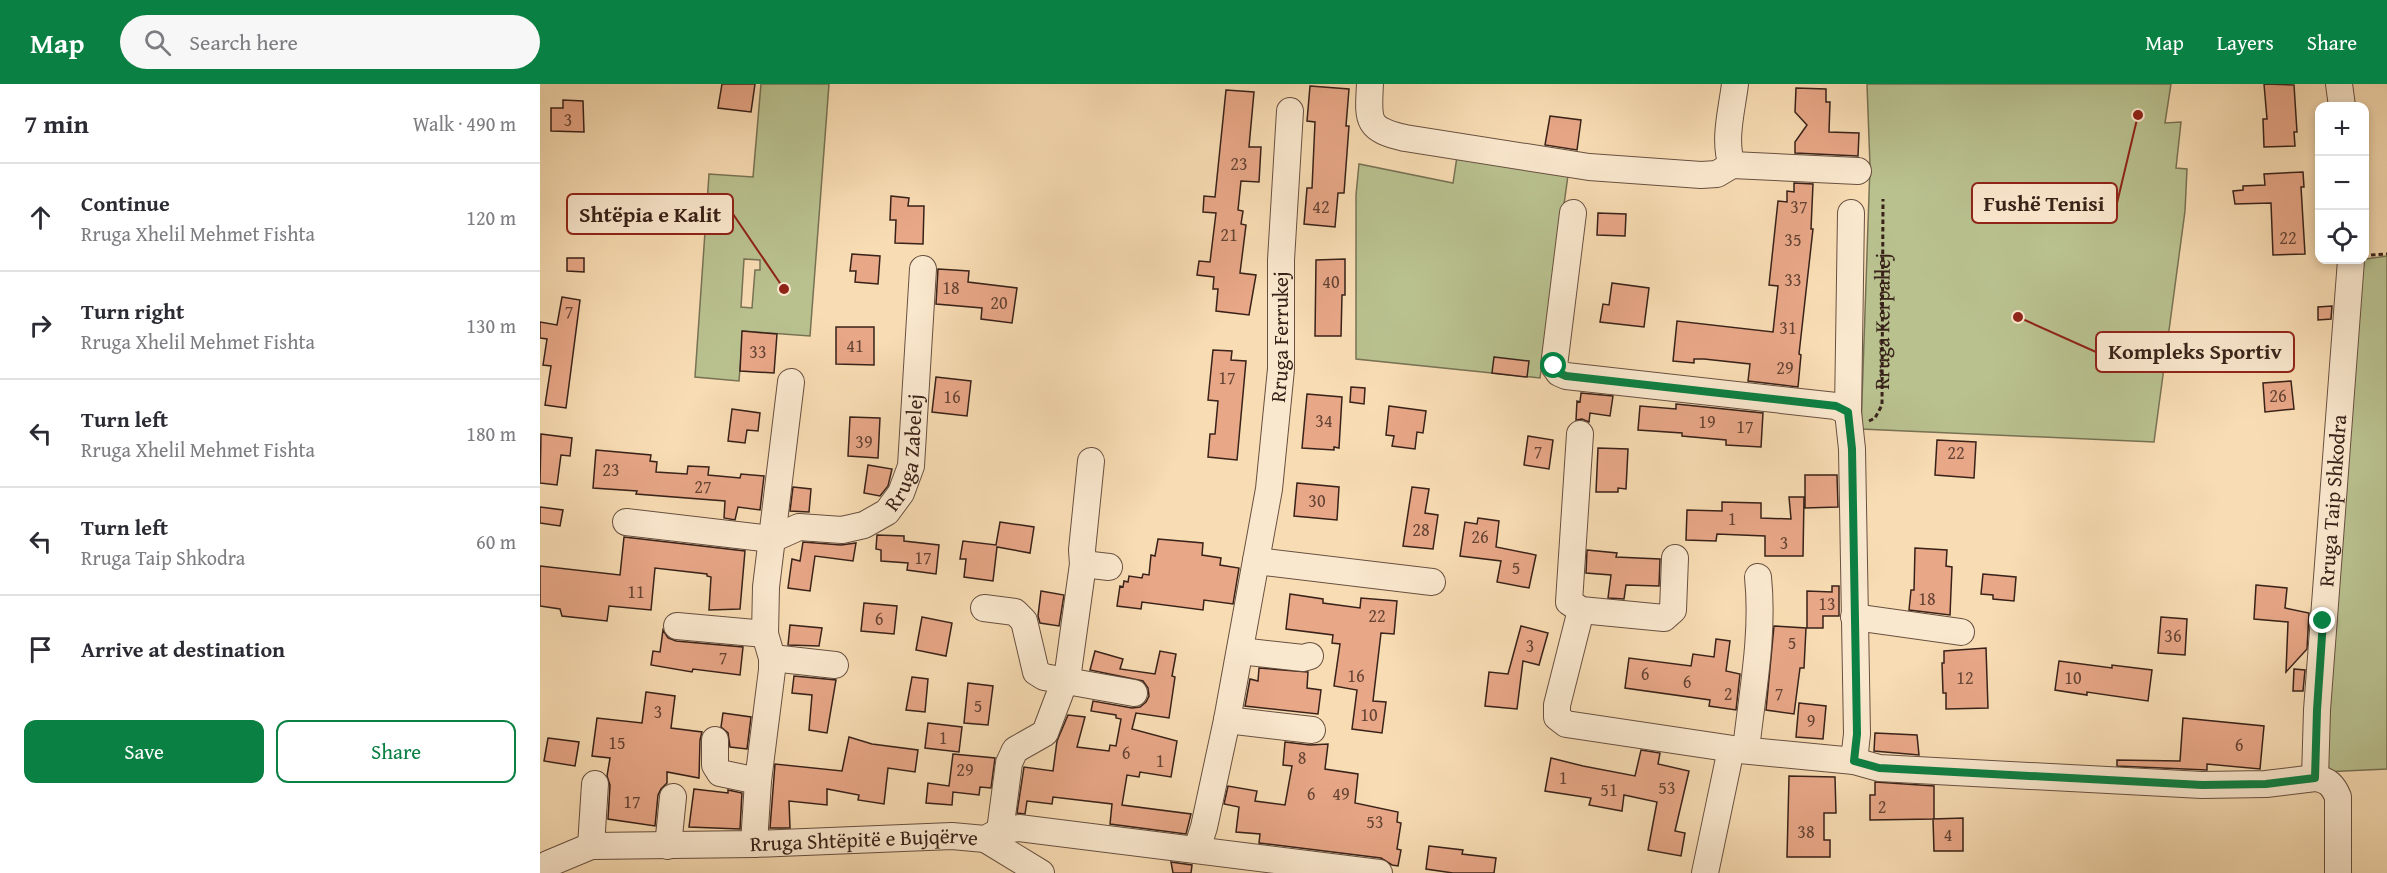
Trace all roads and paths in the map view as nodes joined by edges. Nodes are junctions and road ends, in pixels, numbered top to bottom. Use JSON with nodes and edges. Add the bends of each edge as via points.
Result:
{"nodes":[{"id":1,"x":1370,"y":84,"type":"edge"},
{"id":2,"x":1735,"y":84,"type":"edge"},
{"id":3,"x":2339,"y":84,"type":"edge"},
{"id":4,"x":2341,"y":102,"type":"edge"},
{"id":5,"x":1290,"y":111,"type":"dead end"},
{"id":6,"x":1732,"y":165,"type":"junction"},
{"id":7,"x":1858,"y":171,"type":"dead end"},
{"id":8,"x":1883,"y":200,"type":"dead end"},
{"id":9,"x":1574,"y":213,"type":"dead end"},
{"id":10,"x":1851,"y":213,"type":"dead end"},
{"id":11,"x":2387,"y":254,"type":"edge"},
{"id":12,"x":2369,"y":256,"type":"edge"},
{"id":13,"x":2358,"y":264,"type":"edge"},
{"id":14,"x":923,"y":269,"type":"dead end"},
{"id":15,"x":791,"y":382,"type":"dead end"},
{"id":16,"x":1850,"y":417,"type":"junction"},
{"id":17,"x":1580,"y":435,"type":"dead end"},
{"id":18,"x":1091,"y":461,"type":"dead end"},
{"id":19,"x":626,"y":522,"type":"dead end"},
{"id":20,"x":772,"y":539,"type":"junction"},
{"id":21,"x":1675,"y":558,"type":"dead end"},
{"id":22,"x":1256,"y":561,"type":"junction"},
{"id":23,"x":1083,"y":564,"type":"junction"},
{"id":24,"x":1109,"y":567,"type":"dead end"},
{"id":25,"x":1758,"y":578,"type":"dead end"},
{"id":26,"x":1432,"y":582,"type":"dead end"},
{"id":27,"x":984,"y":608,"type":"dead end"},
{"id":28,"x":1581,"y":610,"type":"junction"},
{"id":29,"x":1854,"y":617,"type":"junction"},
{"id":30,"x":678,"y":626,"type":"dead end"},
{"id":31,"x":1961,"y":632,"type":"dead end"},
{"id":32,"x":768,"y":646,"type":"junction"},
{"id":33,"x":1240,"y":651,"type":"junction"},
{"id":34,"x":1310,"y":656,"type":"dead end"},
{"id":35,"x":835,"y":665,"type":"dead end"},
{"id":36,"x":1064,"y":681,"type":"junction"},
{"id":37,"x":1134,"y":693,"type":"dead end"},
{"id":38,"x":1227,"y":720,"type":"junction"},
{"id":39,"x":1312,"y":730,"type":"dead end"},
{"id":40,"x":715,"y":740,"type":"dead end"},
{"id":41,"x":1738,"y":749,"type":"junction"},
{"id":42,"x":1854,"y":761,"type":"junction"},
{"id":43,"x":2315,"y":778,"type":"junction"},
{"id":44,"x":758,"y":780,"type":"junction"},
{"id":45,"x":595,"y":784,"type":"dead end"},
{"id":46,"x":673,"y":796,"type":"dead end"},
{"id":47,"x":993,"y":835,"type":"junction"},
{"id":48,"x":754,"y":844,"type":"junction"},
{"id":49,"x":591,"y":846,"type":"junction"},
{"id":50,"x":668,"y":846,"type":"junction"},
{"id":51,"x":1197,"y":849,"type":"junction"},
{"id":52,"x":543,"y":873,"type":"edge"},
{"id":53,"x":1041,"y":873,"type":"edge"},
{"id":54,"x":1379,"y":873,"type":"edge"},
{"id":55,"x":1705,"y":873,"type":"edge"},
{"id":56,"x":2338,"y":873,"type":"edge"}],
"edges":[{"from":1,"to":6,"type":"street","via":[[1369,119],[1387,134],[1589,167],[1701,175],[1717,174]]},
{"from":2,"to":6,"type":"street","via":[[1729,139]]},
{"from":3,"to":4,"type":"street"},
{"from":5,"to":22,"type":"street","name":"Rruga Ferrukej","via":[[1281,260],[1281,369],[1269,489]]},
{"from":6,"to":7,"type":"street"},
{"from":8,"to":16,"type":"path","name":"Rruga Kerpallej","via":[[1882,405],[1875,418]]},
{"from":9,"to":16,"type":"street","via":[[1554,366],[1559,373],[1836,406]]},
{"from":10,"to":16,"type":"street"},
{"from":11,"to":12,"type":"path"},
{"from":13,"to":43,"type":"street","name":"Rruga Taip Shkodra","via":[[2317,710]]},
{"from":14,"to":20,"type":"street","name":"Rruga Zabelej","via":[[913,448],[901,493],[887,512],[864,525],[842,530],[799,528]]},
{"from":15,"to":20,"type":"street"},
{"from":16,"to":29,"type":"street"},
{"from":17,"to":28,"type":"street","via":[[1569,602]]},
{"from":18,"to":23,"type":"street"},
{"from":19,"to":20,"type":"street","name":"Rruga Zabelej"},
{"from":20,"to":32,"type":"street","via":[[766,587]]},
{"from":21,"to":28,"type":"street","via":[[1673,610],[1664,618]]},
{"from":22,"to":26,"type":"street"},
{"from":22,"to":33,"type":"street","name":"Rruga Ferrukej"},
{"from":23,"to":24,"type":"street"},
{"from":23,"to":36,"type":"street"},
{"from":25,"to":41,"type":"street","via":[[1760,630]]},
{"from":27,"to":36,"type":"street","via":[[1015,612],[1024,621],[1036,672]]},
{"from":28,"to":41,"type":"street","via":[[1557,717],[1583,728]]},
{"from":29,"to":31,"type":"street"},
{"from":29,"to":42,"type":"street"},
{"from":30,"to":32,"type":"street"},
{"from":32,"to":35,"type":"street"},
{"from":32,"to":44,"type":"street"},
{"from":33,"to":34,"type":"street"},
{"from":33,"to":38,"type":"street","name":"Rruga Ferrukej"},
{"from":36,"to":37,"type":"street"},
{"from":36,"to":47,"type":"street","via":[[1045,733],[1015,750],[1009,763]]},
{"from":38,"to":39,"type":"street"},
{"from":38,"to":51,"type":"street","name":"Rruga Ferrukej"},
{"from":40,"to":44,"type":"street","via":[[715,765],[720,773]]},
{"from":41,"to":42,"type":"street"},
{"from":41,"to":55,"type":"street"},
{"from":42,"to":43,"type":"street","via":[[1879,768],[2158,784],[2247,785]]},
{"from":43,"to":56,"type":"street","via":[[2326,780],[2338,797]]},
{"from":44,"to":48,"type":"street"},
{"from":45,"to":49,"type":"street"},
{"from":46,"to":50,"type":"street"},
{"from":47,"to":48,"type":"street","name":"Rruga Shtëpitë e Bujqërve"},
{"from":47,"to":51,"type":"street","name":"Rruga Shtëpitë e Bujqërve","via":[[1019,828]]},
{"from":47,"to":53,"type":"street"},
{"from":48,"to":50,"type":"street","name":"Rruga Shtëpitë e Bujqërve"},
{"from":49,"to":50,"type":"street","name":"Rruga Shtëpitë e Bujqërve"},
{"from":49,"to":52,"type":"street","name":"Rruga Shtëpitë e Bujqërve","via":[[548,864]]},
{"from":51,"to":54,"type":"street","name":"Rruga Shtëpitë e Bujqërve"}]}
